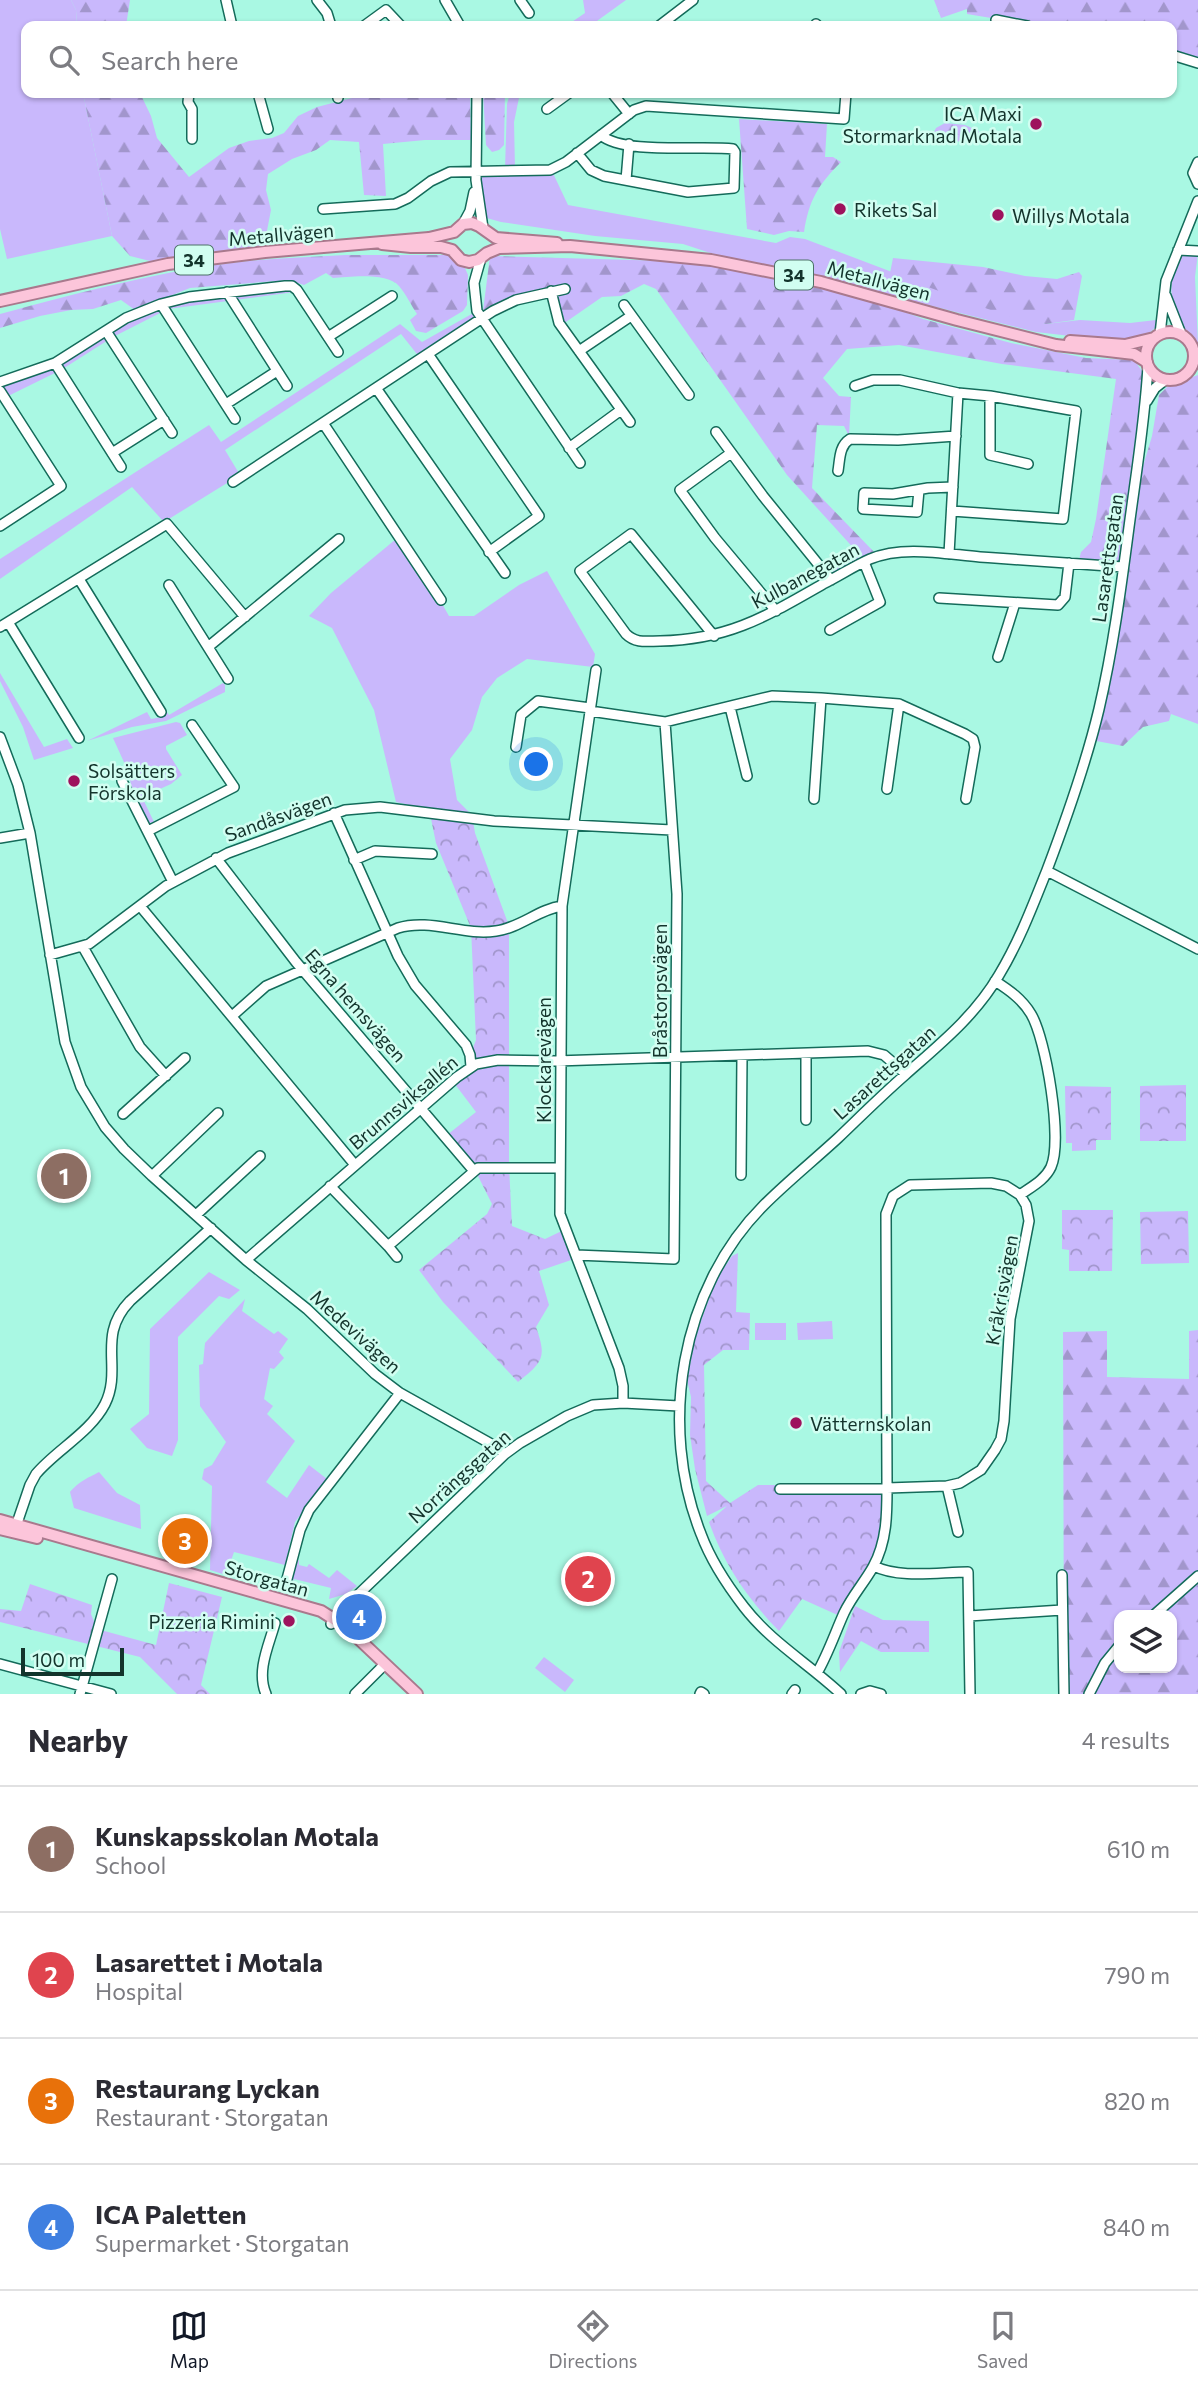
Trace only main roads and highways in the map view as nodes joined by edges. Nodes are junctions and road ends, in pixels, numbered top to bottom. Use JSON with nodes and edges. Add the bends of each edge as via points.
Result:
{"nodes":[{"id":1,"x":458,"y":228,"type":"junction"},
{"id":2,"x":485,"y":231,"type":"junction"},
{"id":3,"x":382,"y":243,"type":"junction"},
{"id":4,"x":570,"y":246,"type":"junction"},
{"id":5,"x":452,"y":250,"type":"junction"},
{"id":6,"x":484,"y":255,"type":"junction"},
{"id":7,"x":0,"y":303,"type":"edge"},
{"id":8,"x":1012,"y":334,"type":"junction"},
{"id":9,"x":1157,"y":336,"type":"junction"},
{"id":10,"x":1196,"y":351,"type":"edge"},
{"id":11,"x":1147,"y":364,"type":"junction"},
{"id":12,"x":1193,"y":371,"type":"edge"},
{"id":13,"x":0,"y":1520,"type":"edge"},
{"id":14,"x":0,"y":1529,"type":"edge"},
{"id":15,"x":15,"y":1529,"type":"junction"},
{"id":16,"x":383,"y":1666,"type":"junction"},
{"id":17,"x":409,"y":1694,"type":"edge"},
{"id":18,"x":417,"y":1694,"type":"edge"}],
"edges":[{"from":1,"to":2,"type":"main road","name":"Metallvägen","number":"34","via":[[476,224]]},
{"from":1,"to":3,"type":"main road","name":"Metallvägen","number":"34","via":[[429,238]]},
{"from":1,"to":5,"type":"main road","via":[[450,241]]},
{"from":2,"to":4,"type":"main road","name":"Metallvägen","number":"34","via":[[502,239]]},
{"from":2,"to":6,"type":"main road","via":[[489,245]]},
{"from":3,"to":5,"type":"main road","name":"Metallvägen","number":"34"},
{"from":3,"to":7,"type":"main road","name":"Metallvägen","number":"34","via":[[168,264]]},
{"from":4,"to":6,"type":"main road","name":"Metallvägen","number":"34","via":[[505,248]]},
{"from":4,"to":8,"type":"main road","name":"Metallvägen","number":"34","via":[[763,268]]},
{"from":5,"to":6,"type":"main road","name":"Metallvägen","number":"34","via":[[465,262]]},
{"from":8,"to":9,"type":"main road","name":"Metallvägen","number":"34","via":[[1115,345]]},
{"from":8,"to":11,"type":"main road","name":"Metallvägen","number":"34","via":[[1079,349],[1130,353]]},
{"from":9,"to":10,"type":"main road","number":"34","via":[[1168,331],[1181,334]]},
{"from":9,"to":11,"type":"main road","via":[[1147,349]]},
{"from":10,"to":12,"type":"main road"},
{"from":11,"to":12,"type":"main road","number":"34","via":[[1166,380]]},
{"from":13,"to":15,"type":"main road","name":"Storgatan"},
{"from":14,"to":15,"type":"main road","name":"Storgatan"},
{"from":15,"to":16,"type":"main road","name":"Storgatan","via":[[304,1606],[333,1621]]},
{"from":16,"to":17,"type":"main road","name":"Storgatan"},
{"from":16,"to":18,"type":"main road","name":"Storgatan"}]}
